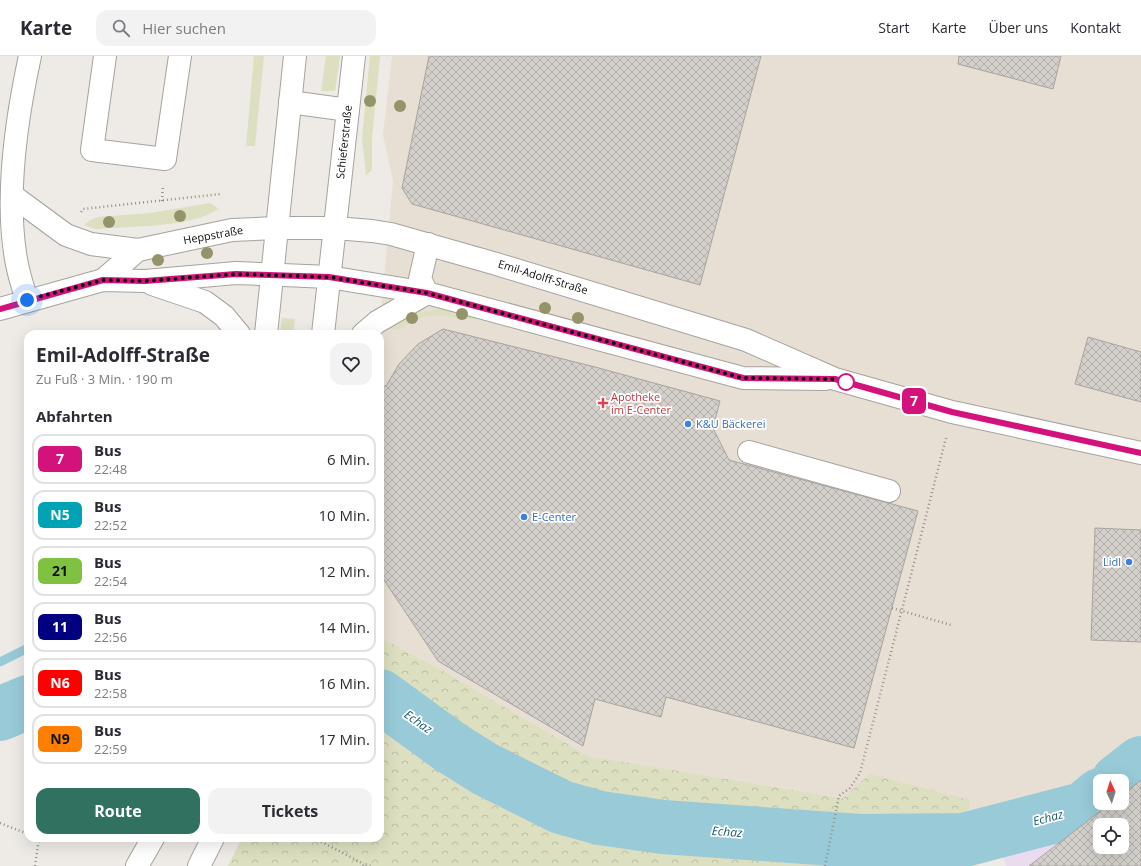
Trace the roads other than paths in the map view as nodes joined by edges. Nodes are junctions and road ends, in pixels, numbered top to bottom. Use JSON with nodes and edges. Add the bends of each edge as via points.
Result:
{"nodes":[{"id":1,"x":30,"y":56,"type":"edge"},
{"id":2,"x":105,"y":56,"type":"edge"},
{"id":3,"x":180,"y":56,"type":"edge"},
{"id":4,"x":295,"y":56,"type":"edge"},
{"id":5,"x":354,"y":56,"type":"edge"},
{"id":6,"x":290,"y":102,"type":"junction"},
{"id":7,"x":348,"y":110,"type":"junction"},
{"id":8,"x":13,"y":196,"type":"junction"},
{"id":9,"x":277,"y":228,"type":"junction"},
{"id":10,"x":335,"y":228,"type":"junction"},
{"id":11,"x":428,"y":244,"type":"junction"},
{"id":12,"x":138,"y":250,"type":"junction"},
{"id":13,"x":273,"y":274,"type":"junction"},
{"id":14,"x":329,"y":277,"type":"junction"},
{"id":15,"x":103,"y":280,"type":"junction"},
{"id":16,"x":145,"y":281,"type":"junction"},
{"id":17,"x":427,"y":293,"type":"junction"},
{"id":18,"x":27,"y":300,"type":"junction"},
{"id":19,"x":0,"y":308,"type":"edge"},
{"id":20,"x":236,"y":330,"type":"edge"},
{"id":21,"x":266,"y":330,"type":"edge"},
{"id":22,"x":323,"y":330,"type":"edge"},
{"id":23,"x":368,"y":330,"type":"edge"},
{"id":24,"x":835,"y":379,"type":"junction"},
{"id":25,"x":749,"y":452,"type":"dead end"},
{"id":26,"x":1141,"y":453,"type":"edge"},
{"id":27,"x":889,"y":490,"type":"dead end"},
{"id":28,"x":151,"y":842,"type":"edge"},
{"id":29,"x":211,"y":842,"type":"edge"},
{"id":30,"x":137,"y":866,"type":"edge"},
{"id":31,"x":199,"y":866,"type":"edge"}],
"edges":[{"from":1,"to":8,"type":"street","via":[[18,118]]},
{"from":2,"to":3,"type":"street","via":[[92,150],[165,159]]},
{"from":4,"to":6,"type":"street"},
{"from":5,"to":7,"type":"street","name":"Schieferstraße"},
{"from":6,"to":7,"type":"street"},
{"from":6,"to":9,"type":"street"},
{"from":7,"to":10,"type":"street","name":"Schieferstraße"},
{"from":8,"to":12,"type":"street","via":[[66,235],[91,244]]},
{"from":8,"to":18,"type":"street","via":[[15,252]]},
{"from":9,"to":10,"type":"street","name":"Heppstraße"},
{"from":9,"to":12,"type":"street","name":"Heppstraße","via":[[232,230]]},
{"from":9,"to":13,"type":"street"},
{"from":10,"to":11,"type":"street","name":"Emil-Adolff-Straße","via":[[372,231]]},
{"from":10,"to":14,"type":"street","name":"Schieferstraße"},
{"from":11,"to":17,"type":"street","via":[[420,279]]},
{"from":11,"to":24,"type":"street","name":"Emil-Adolff-Straße","via":[[746,340]]},
{"from":12,"to":15,"type":"street","name":"Heppstraße"},
{"from":13,"to":14,"type":"street","name":"Heppstraße"},
{"from":13,"to":16,"type":"street","name":"Heppstraße","via":[[236,274]]},
{"from":13,"to":21,"type":"street"},
{"from":14,"to":17,"type":"street","name":"Emil-Adolff-Straße"},
{"from":14,"to":22,"type":"street","name":"Schieferstraße"},
{"from":15,"to":16,"type":"street","name":"Heppstraße"},
{"from":15,"to":18,"type":"street","name":"Heppstraße"},
{"from":16,"to":20,"type":"street","via":[[205,302],[224,316]]},
{"from":17,"to":23,"type":"street"},
{"from":17,"to":24,"type":"street","name":"Emil-Adolff-Straße","via":[[743,378]]},
{"from":18,"to":19,"type":"street","name":"Heppstraße"},
{"from":24,"to":26,"type":"street","name":"Emil-Adolff-Straße","via":[[952,412]]},
{"from":25,"to":27,"type":"street"},
{"from":28,"to":30,"type":"street"},
{"from":29,"to":31,"type":"street"}]}
